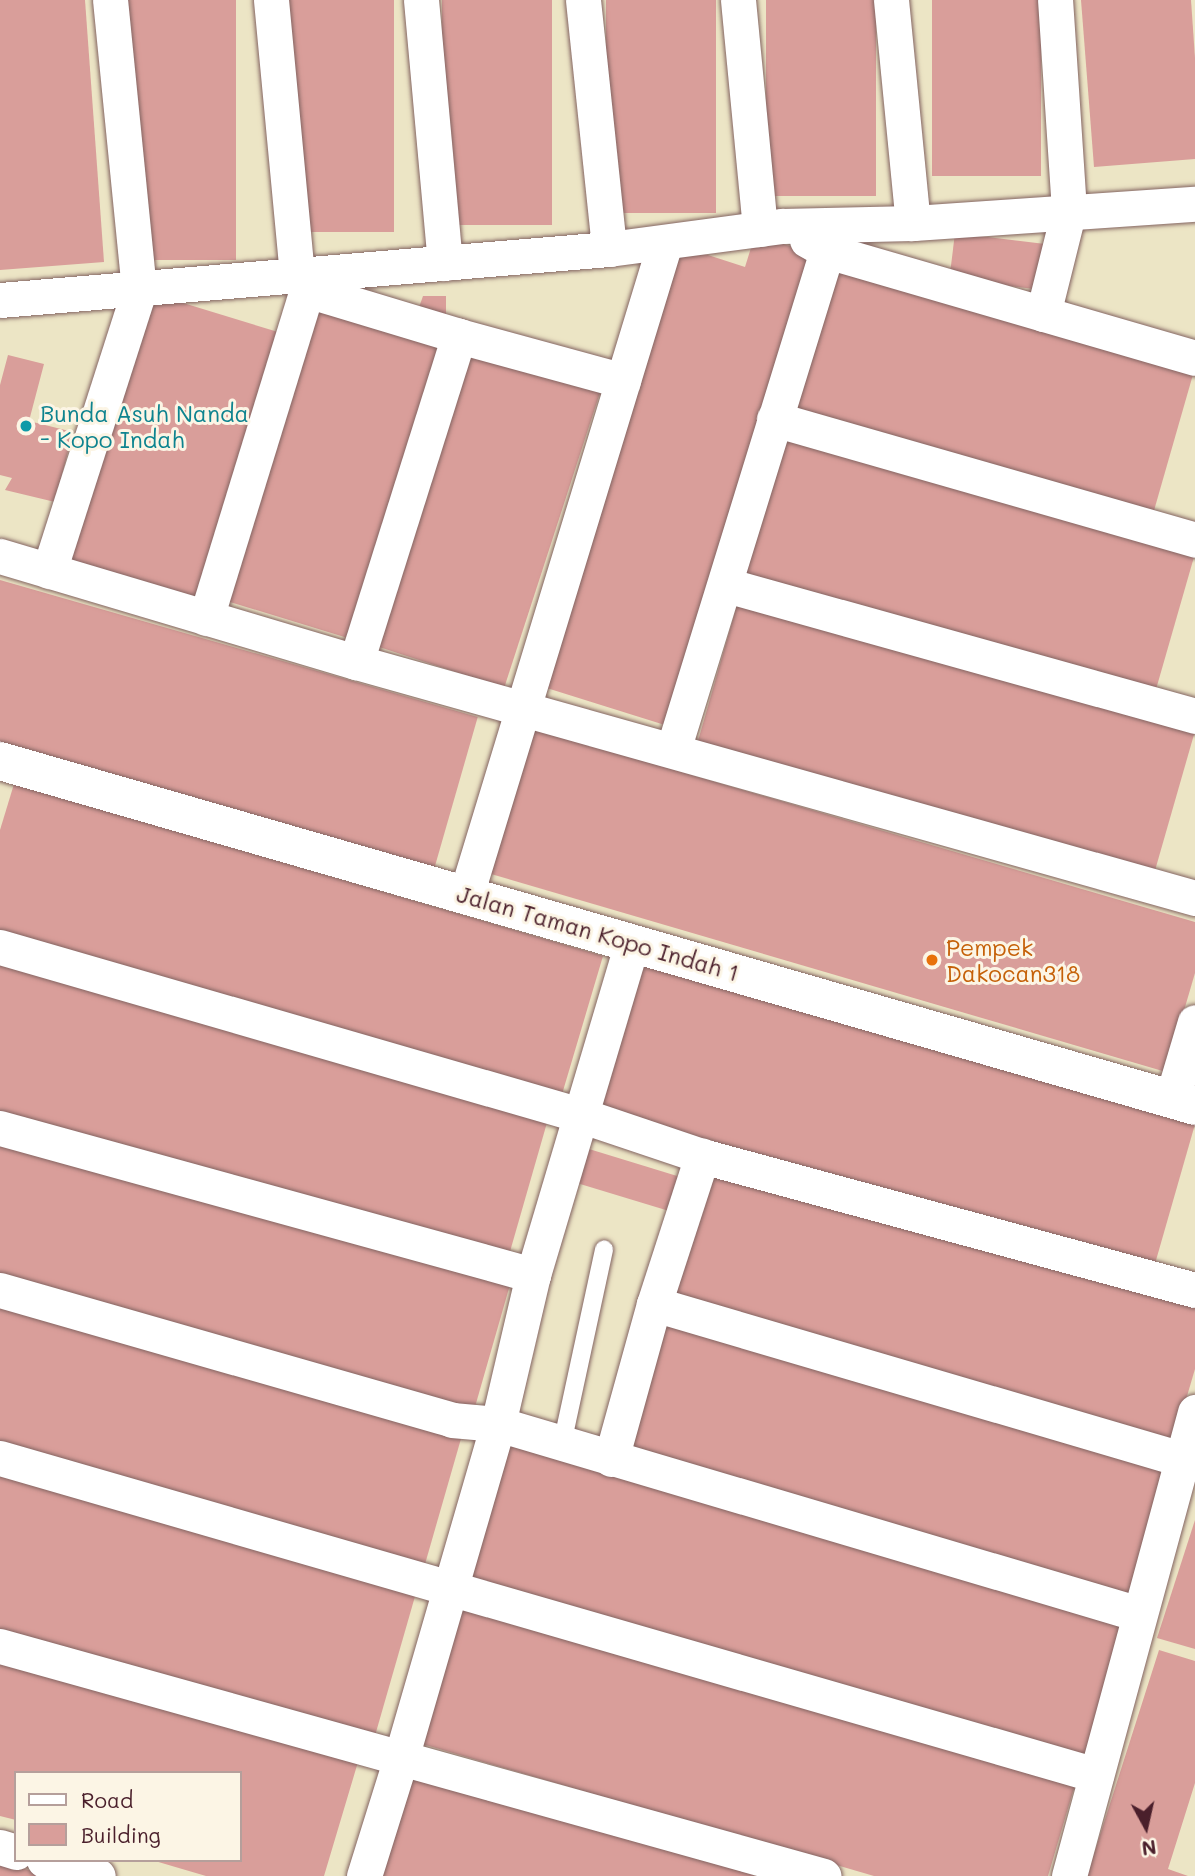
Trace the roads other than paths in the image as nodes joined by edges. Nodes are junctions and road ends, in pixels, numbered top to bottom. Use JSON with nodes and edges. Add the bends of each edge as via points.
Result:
{"nodes":[{"id":1,"x":110,"y":0,"type":"edge"},
{"id":2,"x":271,"y":0,"type":"edge"},
{"id":3,"x":421,"y":0,"type":"edge"},
{"id":4,"x":583,"y":0,"type":"edge"},
{"id":5,"x":738,"y":0,"type":"edge"},
{"id":6,"x":891,"y":0,"type":"edge"},
{"id":7,"x":1055,"y":0,"type":"edge"},
{"id":8,"x":1195,"y":204,"type":"edge"},
{"id":9,"x":1069,"y":210,"type":"junction"},
{"id":10,"x":913,"y":223,"type":"junction"},
{"id":11,"x":771,"y":228,"type":"junction"},
{"id":12,"x":666,"y":243,"type":"junction"},
{"id":13,"x":609,"y":249,"type":"junction"},
{"id":14,"x":827,"y":251,"type":"junction"},
{"id":15,"x":445,"y":263,"type":"junction"},
{"id":16,"x":302,"y":282,"type":"junction"},
{"id":17,"x":139,"y":290,"type":"junction"},
{"id":18,"x":0,"y":300,"type":"edge"},
{"id":19,"x":1044,"y":314,"type":"junction"},
{"id":20,"x":459,"y":336,"type":"junction"},
{"id":21,"x":1195,"y":358,"type":"edge"},
{"id":22,"x":623,"y":380,"type":"junction"},
{"id":23,"x":774,"y":419,"type":"junction"},
{"id":24,"x":1195,"y":540,"type":"edge"},
{"id":25,"x":0,"y":556,"type":"edge"},
{"id":26,"x":49,"y":571,"type":"junction"},
{"id":27,"x":726,"y":585,"type":"junction"},
{"id":28,"x":206,"y":618,"type":"junction"},
{"id":29,"x":356,"y":663,"type":"junction"},
{"id":30,"x":522,"y":709,"type":"junction"},
{"id":31,"x":1195,"y":716,"type":"edge"},
{"id":32,"x":673,"y":750,"type":"junction"},
{"id":33,"x":0,"y":761,"type":"edge"},
{"id":34,"x":466,"y":895,"type":"junction"},
{"id":35,"x":1195,"y":898,"type":"edge"},
{"id":36,"x":632,"y":943,"type":"junction"},
{"id":37,"x":0,"y":947,"type":"edge"},
{"id":38,"x":1195,"y":1022,"type":"edge"},
{"id":39,"x":1184,"y":1102,"type":"edge"},
{"id":40,"x":580,"y":1115,"type":"junction"},
{"id":41,"x":0,"y":1128,"type":"edge"},
{"id":42,"x":702,"y":1156,"type":"junction"},
{"id":43,"x":604,"y":1249,"type":"dead end"},
{"id":44,"x":533,"y":1275,"type":"junction"},
{"id":45,"x":0,"y":1290,"type":"edge"},
{"id":46,"x":1195,"y":1290,"type":"edge"},
{"id":47,"x":654,"y":1304,"type":"junction"},
{"id":48,"x":1195,"y":1412,"type":"edge"},
{"id":49,"x":498,"y":1424,"type":"junction"},
{"id":50,"x":562,"y":1444,"type":"junction"},
{"id":51,"x":0,"y":1458,"type":"edge"},
{"id":52,"x":611,"y":1458,"type":"junction"},
{"id":53,"x":1181,"y":1460,"type":"junction"},
{"id":54,"x":450,"y":1587,"type":"junction"},
{"id":55,"x":1139,"y":1614,"type":"junction"},
{"id":56,"x":0,"y":1646,"type":"edge"},
{"id":57,"x":401,"y":1758,"type":"junction"},
{"id":58,"x":1096,"y":1775,"type":"junction"},
{"id":59,"x":51,"y":1862,"type":"edge"},
{"id":60,"x":99,"y":1876,"type":"edge"},
{"id":61,"x":364,"y":1876,"type":"edge"},
{"id":62,"x":824,"y":1876,"type":"edge"},
{"id":63,"x":1069,"y":1876,"type":"edge"}],
"edges":[{"from":1,"to":17,"type":"street"},
{"from":2,"to":16,"type":"street"},
{"from":3,"to":15,"type":"street"},
{"from":4,"to":13,"type":"street"},
{"from":5,"to":11,"type":"street"},
{"from":6,"to":10,"type":"street"},
{"from":7,"to":9,"type":"street"},
{"from":8,"to":9,"type":"street"},
{"from":9,"to":10,"type":"street"},
{"from":9,"to":19,"type":"street"},
{"from":10,"to":11,"type":"street"},
{"from":11,"to":12,"type":"street"},
{"from":11,"to":14,"type":"street"},
{"from":12,"to":13,"type":"street"},
{"from":12,"to":22,"type":"street"},
{"from":13,"to":15,"type":"street"},
{"from":14,"to":19,"type":"street"},
{"from":14,"to":23,"type":"street"},
{"from":15,"to":16,"type":"street"},
{"from":16,"to":17,"type":"street"},
{"from":16,"to":20,"type":"street"},
{"from":16,"to":28,"type":"street"},
{"from":17,"to":18,"type":"street"},
{"from":17,"to":26,"type":"street"},
{"from":19,"to":21,"type":"street"},
{"from":20,"to":22,"type":"street"},
{"from":20,"to":29,"type":"street"},
{"from":22,"to":30,"type":"street"},
{"from":23,"to":24,"type":"street"},
{"from":23,"to":27,"type":"street"},
{"from":25,"to":26,"type":"street"},
{"from":26,"to":28,"type":"street"},
{"from":27,"to":31,"type":"street"},
{"from":27,"to":32,"type":"street"},
{"from":28,"to":29,"type":"street"},
{"from":29,"to":30,"type":"street"},
{"from":30,"to":32,"type":"street"},
{"from":30,"to":34,"type":"street"},
{"from":32,"to":35,"type":"street"},
{"from":33,"to":34,"type":"main road","name":"Jalan Taman Kopo Indah 1"},
{"from":34,"to":36,"type":"main road","name":"Jalan Taman Kopo Indah 1"},
{"from":36,"to":39,"type":"main road","name":"Jalan Taman Kopo Indah 1"},
{"from":36,"to":40,"type":"street"},
{"from":37,"to":40,"type":"street"},
{"from":38,"to":39,"type":"street"},
{"from":40,"to":42,"type":"street"},
{"from":40,"to":44,"type":"street"},
{"from":41,"to":44,"type":"street"},
{"from":42,"to":46,"type":"street"},
{"from":42,"to":47,"type":"street"},
{"from":43,"to":50,"type":"lane"},
{"from":44,"to":49,"type":"street"},
{"from":45,"to":49,"type":"street","via":[[452,1420]]},
{"from":47,"to":52,"type":"street"},
{"from":47,"to":53,"type":"street"},
{"from":48,"to":53,"type":"street"},
{"from":49,"to":50,"type":"street"},
{"from":49,"to":54,"type":"street"},
{"from":50,"to":52,"type":"street"},
{"from":51,"to":54,"type":"street"},
{"from":52,"to":55,"type":"street"},
{"from":53,"to":55,"type":"street"},
{"from":54,"to":57,"type":"street"},
{"from":54,"to":58,"type":"street"},
{"from":55,"to":58,"type":"street"},
{"from":56,"to":57,"type":"street"},
{"from":57,"to":61,"type":"street"},
{"from":57,"to":62,"type":"street"},
{"from":58,"to":63,"type":"street"},
{"from":59,"to":60,"type":"street"}]}
